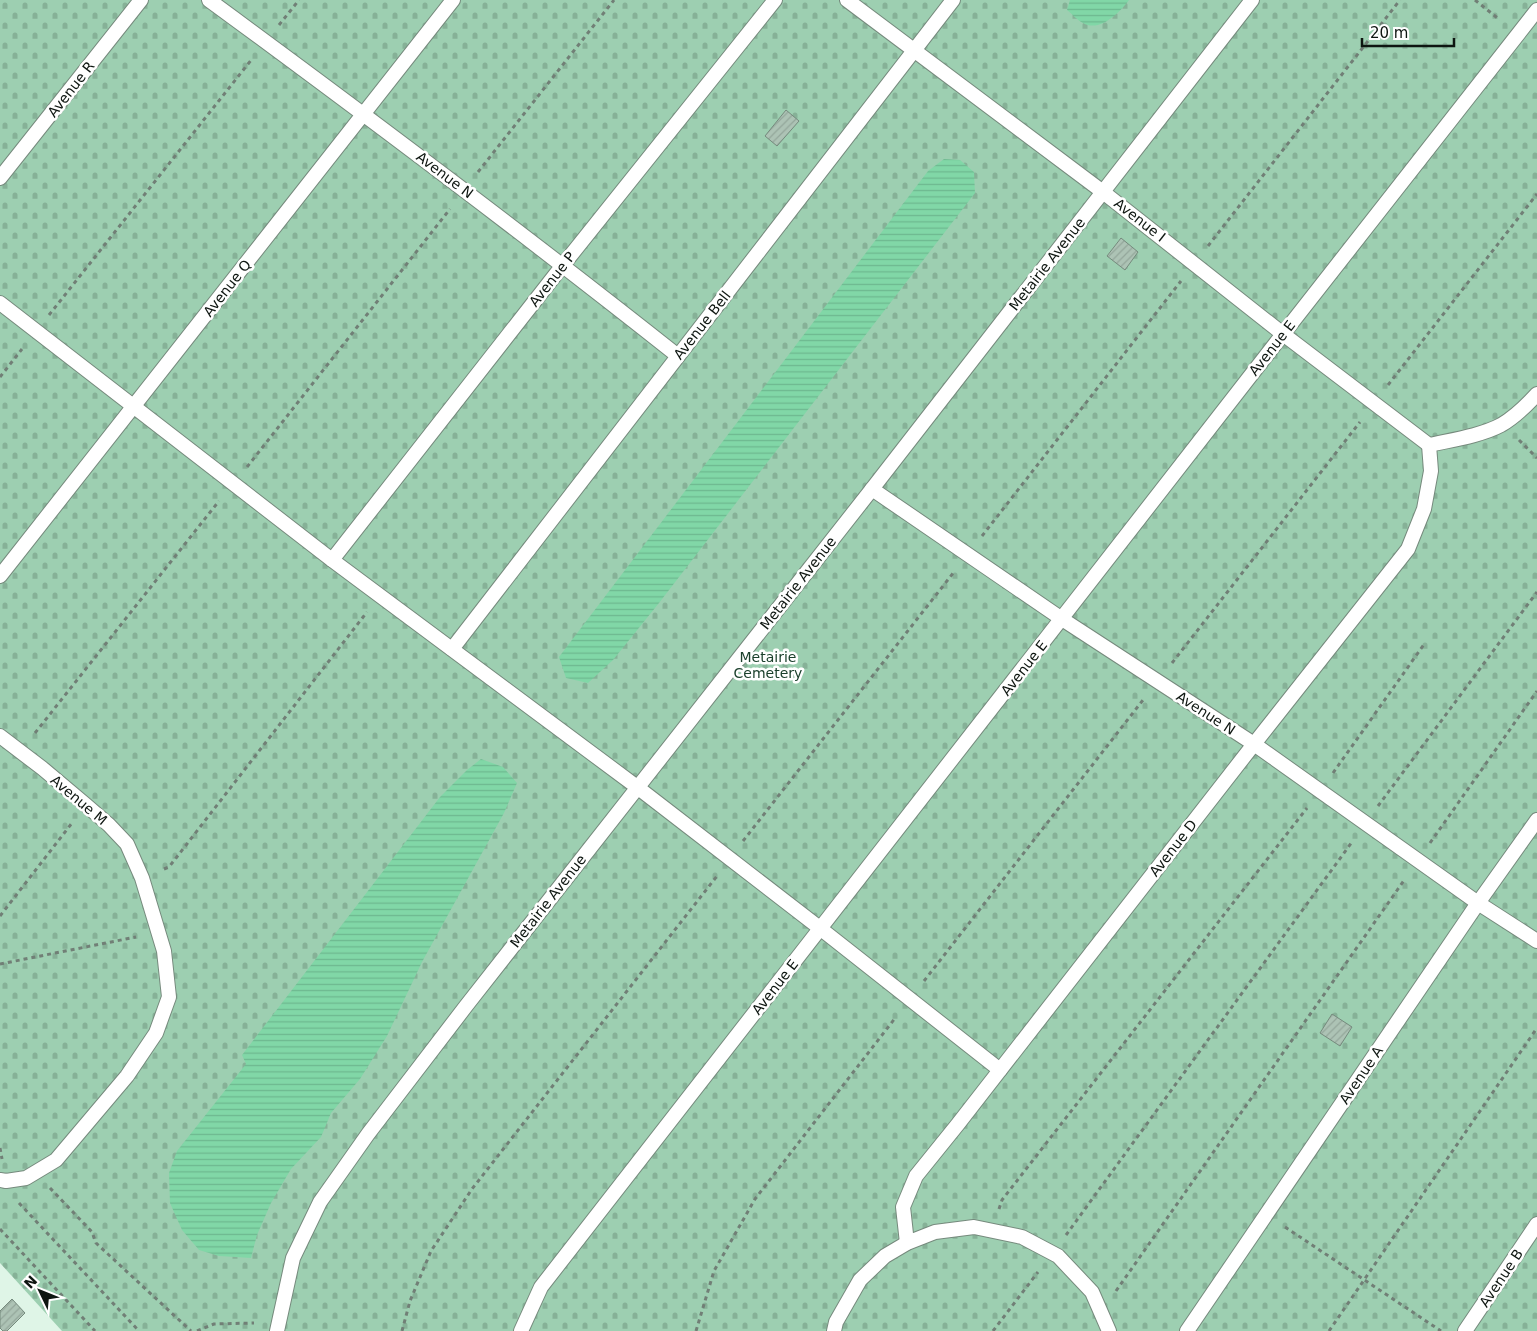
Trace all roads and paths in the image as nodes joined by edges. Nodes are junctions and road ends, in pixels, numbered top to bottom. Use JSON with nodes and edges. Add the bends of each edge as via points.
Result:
{"nodes":[{"id":1,"x":141,"y":0,"type":"edge"},
{"id":2,"x":209,"y":0,"type":"edge"},
{"id":3,"x":299,"y":0,"type":"edge"},
{"id":4,"x":453,"y":0,"type":"edge"},
{"id":5,"x":614,"y":0,"type":"edge"},
{"id":6,"x":775,"y":0,"type":"edge"},
{"id":7,"x":847,"y":0,"type":"edge"},
{"id":8,"x":953,"y":0,"type":"edge"},
{"id":9,"x":1252,"y":0,"type":"edge"},
{"id":10,"x":1400,"y":0,"type":"edge"},
{"id":11,"x":1537,"y":10,"type":"edge"},
{"id":12,"x":266,"y":42,"type":"junction"},
{"id":13,"x":914,"y":50,"type":"junction"},
{"id":14,"x":364,"y":114,"type":"junction"},
{"id":15,"x":0,"y":178,"type":"edge"},
{"id":16,"x":464,"y":190,"type":"junction"},
{"id":17,"x":1103,"y":192,"type":"junction"},
{"id":18,"x":1537,"y":194,"type":"edge"},
{"id":19,"x":1194,"y":263,"type":"junction"},
{"id":20,"x":563,"y":265,"type":"junction"},
{"id":21,"x":0,"y":303,"type":"edge"},
{"id":22,"x":36,"y":331,"type":"junction"},
{"id":23,"x":1283,"y":334,"type":"junction"},
{"id":24,"x":678,"y":356,"type":"junction"},
{"id":25,"x":0,"y":377,"type":"edge"},
{"id":26,"x":1537,"y":394,"type":"edge"},
{"id":27,"x":1374,"y":404,"type":"junction"},
{"id":28,"x":135,"y":406,"type":"junction"},
{"id":29,"x":1429,"y":445,"type":"junction"},
{"id":30,"x":233,"y":485,"type":"junction"},
{"id":31,"x":872,"y":489,"type":"junction"},
{"id":32,"x":968,"y":554,"type":"junction"},
{"id":33,"x":332,"y":560,"type":"junction"},
{"id":34,"x":0,"y":576,"type":"edge"},
{"id":35,"x":1537,"y":592,"type":"edge"},
{"id":36,"x":380,"y":596,"type":"junction"},
{"id":37,"x":1062,"y":619,"type":"junction"},
{"id":38,"x":1425,"y":643,"type":"dead end"},
{"id":39,"x":452,"y":649,"type":"junction"},
{"id":40,"x":1158,"y":681,"type":"junction"},
{"id":41,"x":1537,"y":691,"type":"edge"},
{"id":42,"x":0,"y":736,"type":"edge"},
{"id":43,"x":1254,"y":744,"type":"junction"},
{"id":44,"x":20,"y":752,"type":"junction"},
{"id":45,"x":637,"y":787,"type":"junction"},
{"id":46,"x":1320,"y":791,"type":"junction"},
{"id":47,"x":86,"y":805,"type":"junction"},
{"id":48,"x":1537,"y":820,"type":"edge"},
{"id":49,"x":1366,"y":823,"type":"junction"},
{"id":50,"x":730,"y":858,"type":"junction"},
{"id":51,"x":1418,"y":860,"type":"junction"},
{"id":52,"x":142,"y":878,"type":"junction"},
{"id":53,"x":1478,"y":902,"type":"junction"},
{"id":54,"x":0,"y":916,"type":"edge"},
{"id":55,"x":821,"y":929,"type":"junction"},
{"id":56,"x":139,"y":937,"type":"dead end"},
{"id":57,"x":1537,"y":941,"type":"edge"},
{"id":58,"x":0,"y":964,"type":"edge"},
{"id":59,"x":910,"y":999,"type":"junction"},
{"id":60,"x":1537,"y":1028,"type":"edge"},
{"id":61,"x":1000,"y":1070,"type":"junction"},
{"id":62,"x":0,"y":1180,"type":"edge"},
{"id":63,"x":50,"y":1188,"type":"dead end"},
{"id":64,"x":19,"y":1202,"type":"dead end"},
{"id":65,"x":1266,"y":1214,"type":"junction"},
{"id":66,"x":1537,"y":1224,"type":"edge"},
{"id":67,"x":0,"y":1229,"type":"edge"},
{"id":68,"x":993,"y":1231,"type":"junction"},
{"id":69,"x":907,"y":1243,"type":"junction"},
{"id":70,"x":1053,"y":1253,"type":"junction"},
{"id":71,"x":1364,"y":1280,"type":"junction"},
{"id":72,"x":1101,"y":1312,"type":"junction"},
{"id":73,"x":254,"y":1322,"type":"dead end"},
{"id":74,"x":95,"y":1331,"type":"edge"},
{"id":75,"x":139,"y":1331,"type":"edge"},
{"id":76,"x":191,"y":1331,"type":"edge"},
{"id":77,"x":197,"y":1331,"type":"edge"},
{"id":78,"x":277,"y":1331,"type":"edge"},
{"id":79,"x":402,"y":1331,"type":"edge"},
{"id":80,"x":521,"y":1331,"type":"edge"},
{"id":81,"x":696,"y":1331,"type":"edge"},
{"id":82,"x":834,"y":1331,"type":"edge"},
{"id":83,"x":993,"y":1331,"type":"edge"},
{"id":84,"x":1109,"y":1331,"type":"edge"},
{"id":85,"x":1187,"y":1331,"type":"edge"},
{"id":86,"x":1329,"y":1331,"type":"edge"},
{"id":87,"x":1441,"y":1331,"type":"edge"},
{"id":88,"x":1465,"y":1331,"type":"edge"}],
"edges":[{"from":1,"to":15,"type":"lane","name":"Avenue R"},
{"from":2,"to":12,"type":"lane","name":"Avenue N"},
{"from":3,"to":12,"type":"path"},
{"from":4,"to":14,"type":"lane","name":"Avenue Q"},
{"from":5,"to":16,"type":"path"},
{"from":6,"to":20,"type":"lane","name":"Avenue P"},
{"from":7,"to":13,"type":"lane","name":"Avenue I"},
{"from":8,"to":13,"type":"lane","name":"Avenue Bell"},
{"from":9,"to":17,"type":"lane","name":"Metairie Avenue"},
{"from":10,"to":19,"type":"path"},
{"from":11,"to":23,"type":"lane","name":"Avenue E"},
{"from":12,"to":14,"type":"lane","name":"Avenue N"},
{"from":12,"to":22,"type":"path"},
{"from":13,"to":17,"type":"lane","name":"Avenue I"},
{"from":13,"to":24,"type":"lane","name":"Avenue Bell"},
{"from":14,"to":16,"type":"lane","name":"Avenue N"},
{"from":14,"to":28,"type":"lane","name":"Avenue Q"},
{"from":16,"to":20,"type":"lane","name":"Avenue N"},
{"from":16,"to":30,"type":"path"},
{"from":17,"to":19,"type":"lane","name":"Avenue I"},
{"from":17,"to":31,"type":"lane","name":"Metairie Avenue"},
{"from":18,"to":27,"type":"path"},
{"from":19,"to":23,"type":"lane","name":"Avenue I"},
{"from":19,"to":32,"type":"path"},
{"from":20,"to":24,"type":"lane","name":"Avenue N"},
{"from":20,"to":33,"type":"lane","name":"Avenue P"},
{"from":21,"to":22,"type":"lane"},
{"from":22,"to":25,"type":"path"},
{"from":22,"to":28,"type":"lane"},
{"from":23,"to":27,"type":"lane","name":"Avenue I"},
{"from":23,"to":37,"type":"lane","name":"Avenue E"},
{"from":24,"to":39,"type":"lane","name":"Avenue Bell"},
{"from":26,"to":29,"type":"lane","via":[[1501,425]]},
{"from":27,"to":29,"type":"lane","name":"Avenue I"},
{"from":27,"to":40,"type":"path"},
{"from":28,"to":30,"type":"lane"},
{"from":28,"to":34,"type":"lane","name":"Avenue Q"},
{"from":29,"to":43,"type":"lane","name":"Avenue D","via":[[1431,471],[1424,509],[1408,549]]},
{"from":30,"to":33,"type":"lane"},
{"from":30,"to":44,"type":"path"},
{"from":31,"to":32,"type":"lane","name":"Avenue N"},
{"from":31,"to":45,"type":"lane","name":"Metairie Avenue"},
{"from":32,"to":37,"type":"lane","name":"Avenue N"},
{"from":32,"to":50,"type":"path"},
{"from":33,"to":36,"type":"lane"},
{"from":35,"to":49,"type":"path"},
{"from":36,"to":39,"type":"lane"},
{"from":36,"to":52,"type":"path","via":[[169,868]]},
{"from":37,"to":40,"type":"lane","name":"Avenue N"},
{"from":37,"to":55,"type":"lane","name":"Avenue E"},
{"from":38,"to":46,"type":"path"},
{"from":39,"to":45,"type":"lane"},
{"from":40,"to":43,"type":"lane","name":"Avenue N"},
{"from":40,"to":59,"type":"path"},
{"from":41,"to":51,"type":"path"},
{"from":42,"to":44,"type":"lane","name":"Avenue M"},
{"from":43,"to":46,"type":"lane","name":"Avenue N"},
{"from":43,"to":61,"type":"lane","name":"Avenue D"},
{"from":44,"to":47,"type":"lane","name":"Avenue M"},
{"from":45,"to":50,"type":"lane"},
{"from":45,"to":78,"type":"lane","name":"Metairie Avenue","via":[[368,1134],[320,1202],[293,1258]]},
{"from":46,"to":49,"type":"lane","name":"Avenue N"},
{"from":46,"to":68,"type":"path","via":[[1002,1200]]},
{"from":47,"to":52,"type":"lane","name":"Avenue M","via":[[127,844]]},
{"from":47,"to":54,"type":"path"},
{"from":48,"to":53,"type":"lane","name":"Avenue A"},
{"from":49,"to":51,"type":"lane","name":"Avenue N"},
{"from":49,"to":70,"type":"path"},
{"from":50,"to":55,"type":"lane"},
{"from":50,"to":79,"type":"path","via":[[472,1190],[431,1251],[410,1301]]},
{"from":51,"to":53,"type":"lane","name":"Avenue N"},
{"from":51,"to":72,"type":"path"},
{"from":52,"to":62,"type":"lane","name":"Avenue M","via":[[164,951],[169,997],[156,1033],[127,1076],[56,1160],[26,1178]]},
{"from":53,"to":57,"type":"lane","name":"Avenue N"},
{"from":53,"to":65,"type":"lane","name":"Avenue A"},
{"from":55,"to":59,"type":"lane"},
{"from":55,"to":80,"type":"lane","name":"Avenue E","via":[[541,1287]]},
{"from":56,"to":58,"type":"path"},
{"from":59,"to":61,"type":"lane"},
{"from":59,"to":81,"type":"path","via":[[755,1199],[714,1270]]},
{"from":60,"to":71,"type":"path"},
{"from":61,"to":69,"type":"lane","name":"Avenue D","via":[[916,1176],[903,1207]]},
{"from":63,"to":76,"type":"path","via":[[92,1232],[96,1243]]},
{"from":64,"to":75,"type":"path"},
{"from":65,"to":71,"type":"path"},
{"from":65,"to":85,"type":"lane","name":"Avenue A"},
{"from":66,"to":88,"type":"lane","name":"Avenue B"},
{"from":67,"to":74,"type":"path"},
{"from":68,"to":69,"type":"lane","via":[[974,1227],[935,1232]]},
{"from":68,"to":70,"type":"lane","via":[[1022,1237]]},
{"from":69,"to":82,"type":"lane","via":[[885,1256],[860,1280]]},
{"from":70,"to":72,"type":"lane","via":[[1092,1292]]},
{"from":70,"to":83,"type":"path"},
{"from":71,"to":86,"type":"path"},
{"from":71,"to":87,"type":"path"},
{"from":72,"to":84,"type":"lane"},
{"from":73,"to":77,"type":"path","via":[[214,1324]]}]}
